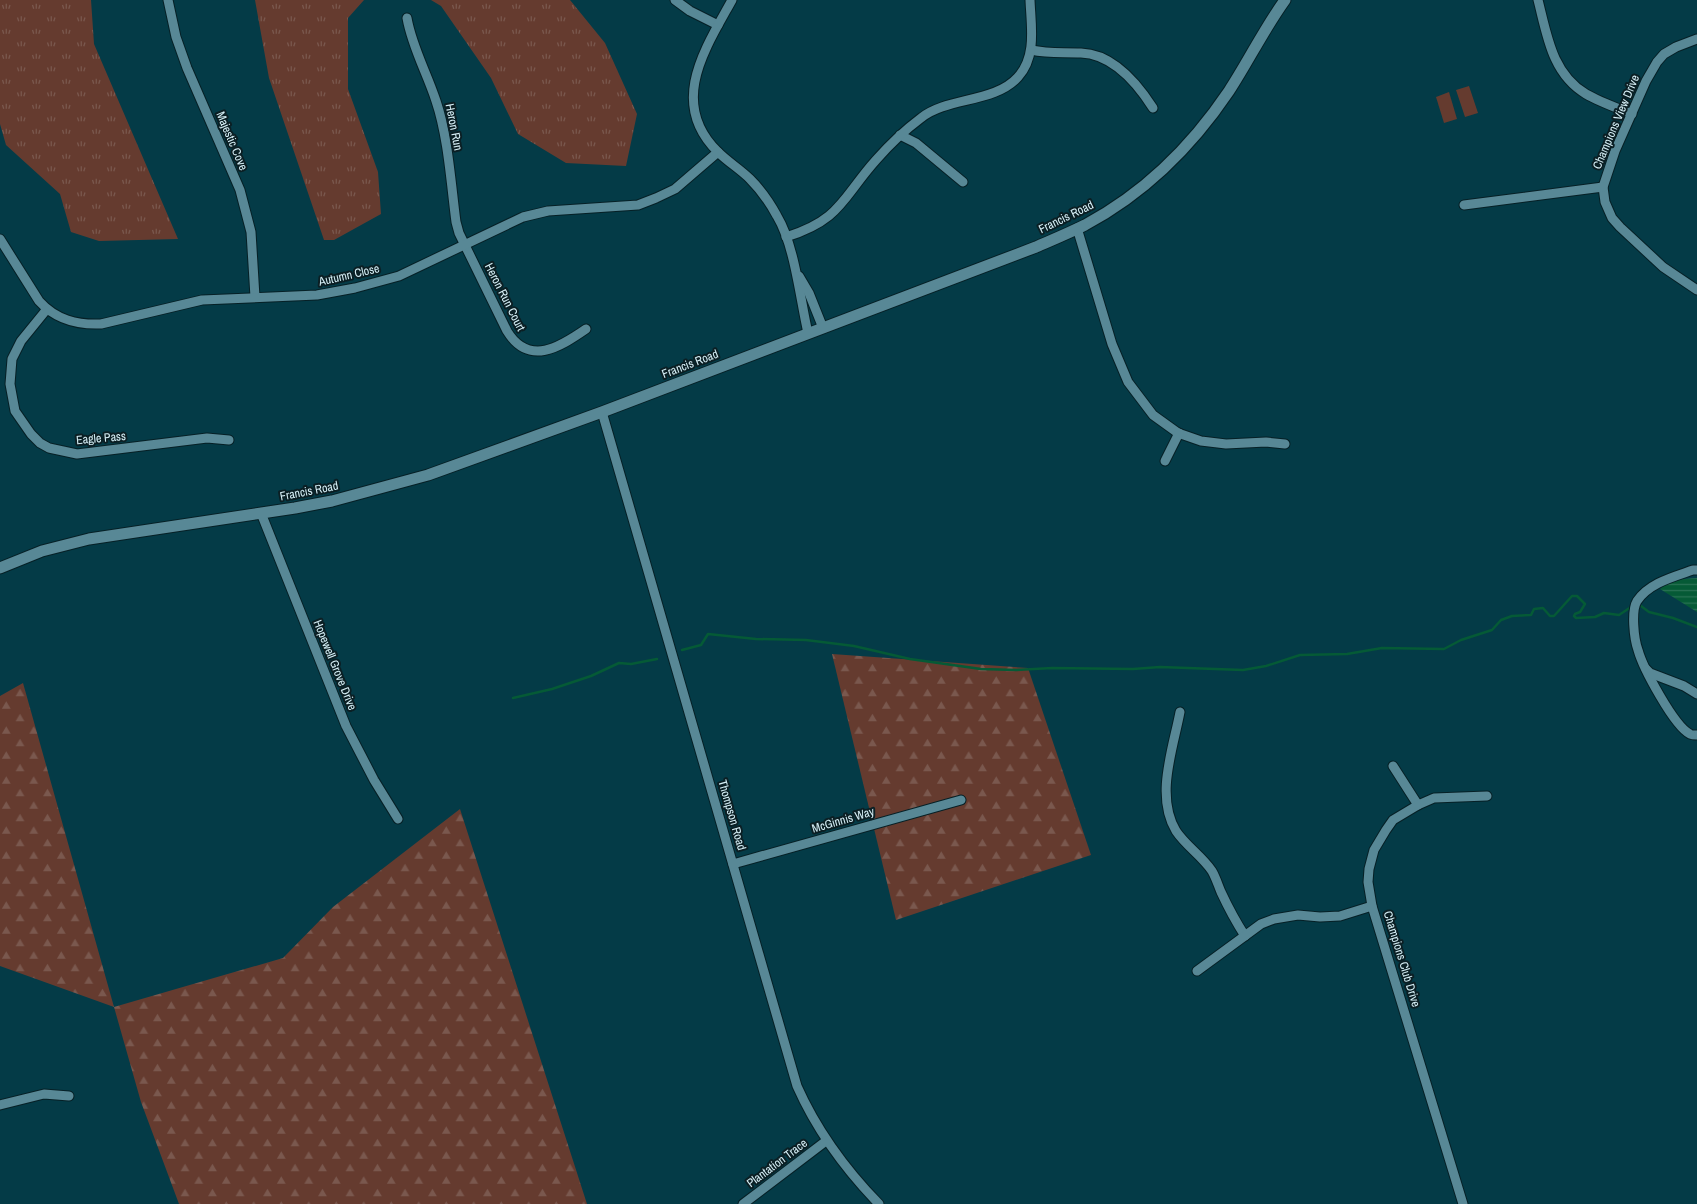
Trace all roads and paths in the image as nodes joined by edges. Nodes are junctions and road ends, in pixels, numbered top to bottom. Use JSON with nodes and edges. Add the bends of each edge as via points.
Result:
{"nodes":[{"id":1,"x":168,"y":0,"type":"edge"},
{"id":2,"x":675,"y":0,"type":"edge"},
{"id":3,"x":732,"y":0,"type":"edge"},
{"id":4,"x":1030,"y":0,"type":"edge"},
{"id":5,"x":1285,"y":0,"type":"edge"},
{"id":6,"x":1538,"y":0,"type":"edge"},
{"id":7,"x":407,"y":18,"type":"dead end"},
{"id":8,"x":718,"y":25,"type":"junction"},
{"id":9,"x":1697,"y":39,"type":"edge"},
{"id":10,"x":1031,"y":50,"type":"junction"},
{"id":11,"x":1153,"y":108,"type":"dead end"},
{"id":12,"x":1632,"y":114,"type":"junction"},
{"id":13,"x":900,"y":135,"type":"junction"},
{"id":14,"x":718,"y":152,"type":"junction"},
{"id":15,"x":963,"y":182,"type":"dead end"},
{"id":16,"x":1604,"y":187,"type":"junction"},
{"id":17,"x":1464,"y":205,"type":"dead end"},
{"id":18,"x":1077,"y":228,"type":"junction"},
{"id":19,"x":786,"y":237,"type":"junction"},
{"id":20,"x":0,"y":239,"type":"edge"},
{"id":21,"x":465,"y":244,"type":"junction"},
{"id":22,"x":796,"y":272,"type":"junction"},
{"id":23,"x":1697,"y":290,"type":"edge"},
{"id":24,"x":255,"y":297,"type":"junction"},
{"id":25,"x":47,"y":309,"type":"junction"},
{"id":26,"x":822,"y":328,"type":"junction"},
{"id":27,"x":586,"y":329,"type":"dead end"},
{"id":28,"x":808,"y":334,"type":"junction"},
{"id":29,"x":602,"y":412,"type":"junction"},
{"id":30,"x":1179,"y":433,"type":"junction"},
{"id":31,"x":230,"y":440,"type":"dead end"},
{"id":32,"x":1285,"y":444,"type":"dead end"},
{"id":33,"x":1165,"y":461,"type":"dead end"},
{"id":34,"x":261,"y":513,"type":"junction"},
{"id":35,"x":0,"y":568,"type":"edge"},
{"id":36,"x":1697,"y":570,"type":"edge"},
{"id":37,"x":1646,"y":669,"type":"junction"},
{"id":38,"x":1697,"y":694,"type":"edge"},
{"id":39,"x":1180,"y":712,"type":"dead end"},
{"id":40,"x":1697,"y":735,"type":"edge"},
{"id":41,"x":1393,"y":766,"type":"dead end"},
{"id":42,"x":1487,"y":796,"type":"dead end"},
{"id":43,"x":961,"y":800,"type":"dead end"},
{"id":44,"x":1418,"y":805,"type":"junction"},
{"id":45,"x":398,"y":818,"type":"dead end"},
{"id":46,"x":733,"y":864,"type":"junction"},
{"id":47,"x":1372,"y":906,"type":"junction"},
{"id":48,"x":1246,"y":936,"type":"junction"},
{"id":49,"x":1197,"y":971,"type":"dead end"},
{"id":50,"x":69,"y":1096,"type":"dead end"},
{"id":51,"x":0,"y":1105,"type":"edge"},
{"id":52,"x":826,"y":1141,"type":"junction"},
{"id":53,"x":743,"y":1204,"type":"edge"},
{"id":54,"x":879,"y":1204,"type":"edge"},
{"id":55,"x":1463,"y":1204,"type":"edge"}],
"edges":[{"from":1,"to":24,"type":"street","name":"Majestic Cove","via":[[187,68],[240,190],[251,232]]},
{"from":2,"to":8,"type":"street"},
{"from":3,"to":8,"type":"street"},
{"from":4,"to":10,"type":"street"},
{"from":5,"to":18,"type":"street","name":"Francis Road","via":[[1228,91],[1178,154],[1124,201]]},
{"from":6,"to":12,"type":"street","via":[[1551,51],[1562,73],[1586,94]]},
{"from":7,"to":21,"type":"street","name":"Heron Run","via":[[410,36],[437,102],[456,222]]},
{"from":8,"to":14,"type":"street","via":[[692,87],[694,115]]},
{"from":9,"to":12,"type":"street","name":"Champions View Drive","via":[[1664,54],[1657,62]]},
{"from":10,"to":11,"type":"street","via":[[1104,58],[1132,80]]},
{"from":10,"to":13,"type":"street","via":[[1025,67],[1010,85],[923,116]]},
{"from":12,"to":16,"type":"street","name":"Champions View Drive","via":[[1615,151]]},
{"from":13,"to":15,"type":"street","via":[[916,142]]},
{"from":13,"to":19,"type":"street","via":[[839,208],[805,231]]},
{"from":14,"to":19,"type":"street","via":[[750,179],[768,200]]},
{"from":14,"to":21,"type":"street","name":"Autumn Close","via":[[674,189],[638,205],[535,214]]},
{"from":16,"to":17,"type":"street"},
{"from":16,"to":23,"type":"street","name":"Champions View Drive","via":[[1605,202],[1620,227],[1663,267]]},
{"from":18,"to":26,"type":"street","name":"Francis Road","via":[[1036,247]]},
{"from":18,"to":30,"type":"street","via":[[1112,344],[1128,382],[1153,415]]},
{"from":19,"to":22,"type":"street"},
{"from":20,"to":25,"type":"street","name":"Autumn Close"},
{"from":21,"to":24,"type":"street","name":"Autumn Close","via":[[399,276],[355,288],[317,295]]},
{"from":21,"to":27,"type":"street","name":"Heron Run Court","via":[[507,331],[521,347],[540,351],[552,349]]},
{"from":22,"to":26,"type":"street","via":[[809,293]]},
{"from":22,"to":28,"type":"street"},
{"from":24,"to":25,"type":"street","name":"Autumn Close","via":[[202,300],[85,325],[65,320]]},
{"from":25,"to":31,"type":"street","name":"Eagle Pass","via":[[15,353],[10,384],[14,411],[40,443],[78,454],[207,438]]},
{"from":26,"to":28,"type":"street","name":"Francis Road"},
{"from":28,"to":29,"type":"street","name":"Francis Road"},
{"from":29,"to":34,"type":"street","name":"Francis Road","via":[[428,475],[332,501]]},
{"from":29,"to":46,"type":"street","name":"Thompson Road"},
{"from":30,"to":32,"type":"street","via":[[1201,441],[1226,444]]},
{"from":30,"to":33,"type":"street"},
{"from":34,"to":35,"type":"street","name":"Francis Road","via":[[89,540],[42,551]]},
{"from":34,"to":45,"type":"street","name":"Hopewell Grove Drive","via":[[346,726]]},
{"from":36,"to":37,"type":"street","via":[[1654,585],[1637,601],[1634,609],[1637,649]]},
{"from":37,"to":38,"type":"street"},
{"from":37,"to":40,"type":"street","via":[[1677,721],[1690,734]]},
{"from":39,"to":48,"type":"street","via":[[1167,774],[1168,810],[1177,832],[1212,872]]},
{"from":41,"to":44,"type":"street"},
{"from":42,"to":44,"type":"street","name":"Champions Club Drive","via":[[1440,797]]},
{"from":43,"to":46,"type":"street","name":"McGinnis Way"},
{"from":44,"to":47,"type":"street","name":"Champions Club Drive","via":[[1393,820],[1374,850],[1368,882]]},
{"from":46,"to":52,"type":"street","name":"Thompson Road","via":[[795,1079]]},
{"from":47,"to":48,"type":"street","via":[[1340,916],[1298,915],[1274,919]]},
{"from":47,"to":55,"type":"street","name":"Champions Club Drive"},
{"from":48,"to":49,"type":"street"},
{"from":50,"to":51,"type":"street","via":[[44,1094]]},
{"from":52,"to":53,"type":"street","name":"Plantation Trace"},
{"from":52,"to":54,"type":"street","name":"Thompson Road"}]}
